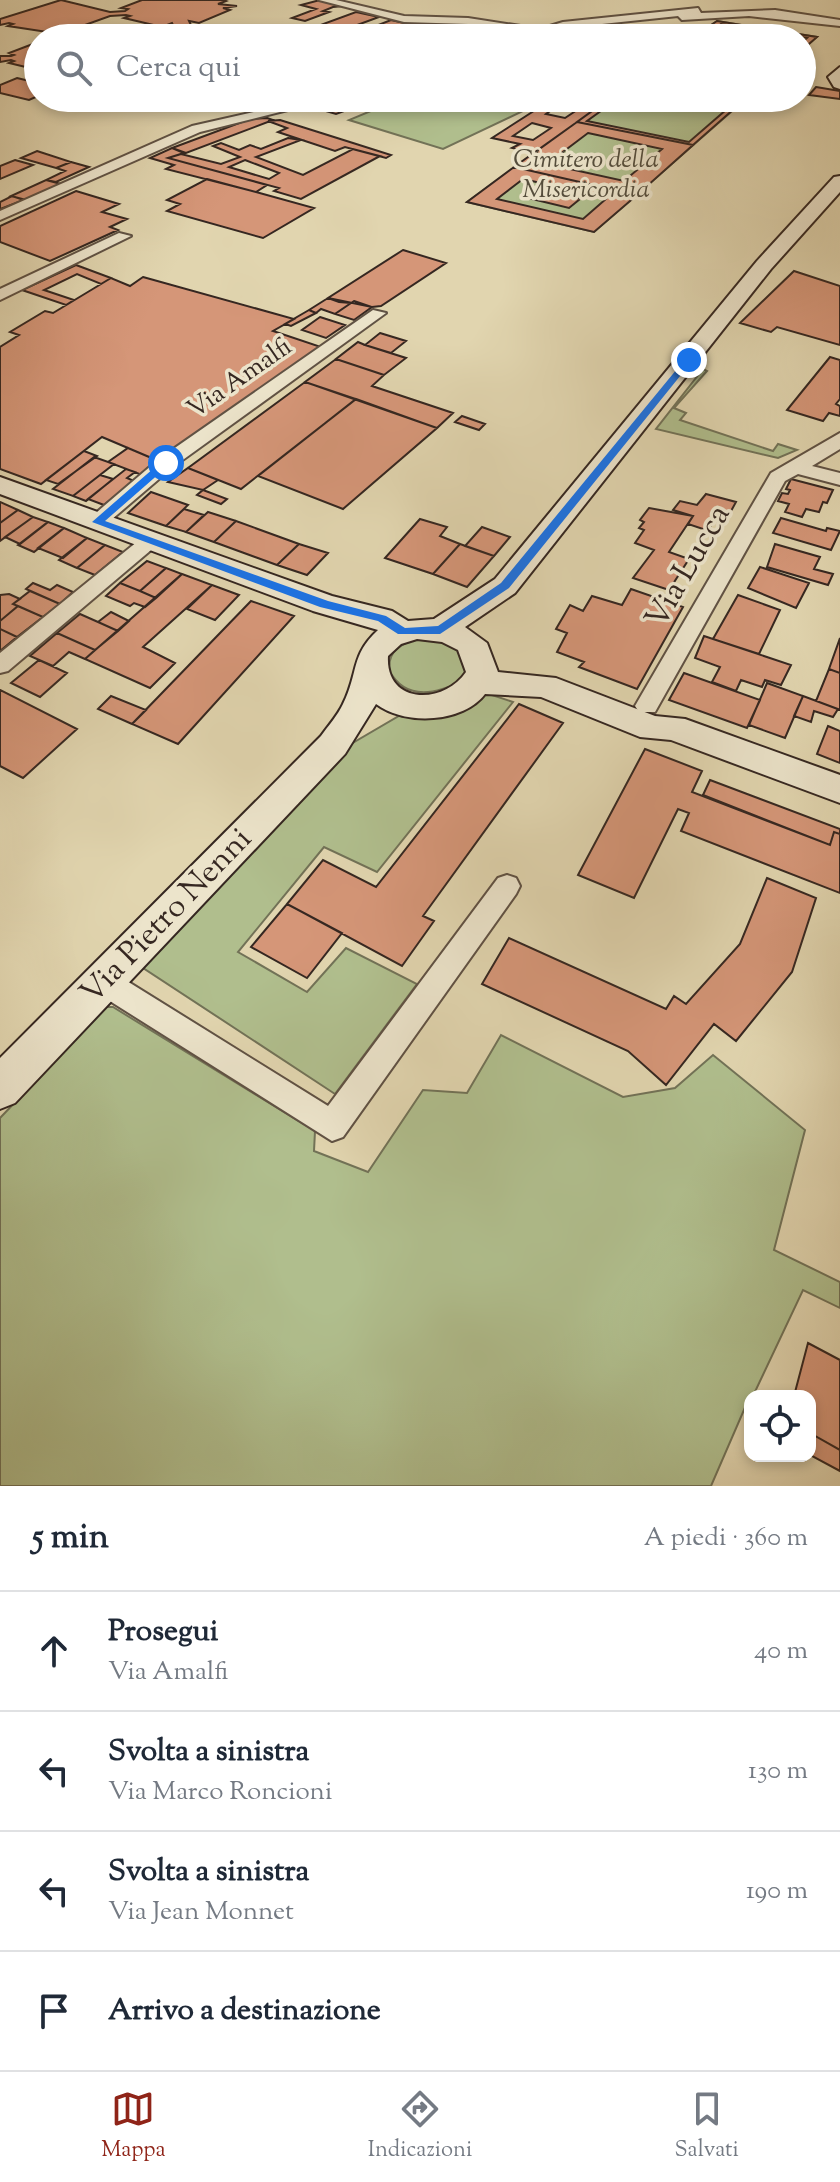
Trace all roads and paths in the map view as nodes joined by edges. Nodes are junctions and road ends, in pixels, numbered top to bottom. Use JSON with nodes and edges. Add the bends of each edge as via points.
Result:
{"nodes":[{"id":1,"x":324,"y":0,"type":"edge"},
{"id":2,"x":702,"y":4,"type":"edge"},
{"id":3,"x":789,"y":15,"type":"junction"},
{"id":4,"x":631,"y":18,"type":"junction"},
{"id":5,"x":840,"y":23,"type":"edge"},
{"id":6,"x":489,"y":24,"type":"edge"},
{"id":7,"x":588,"y":24,"type":"edge"},
{"id":8,"x":840,"y":72,"type":"edge"},
{"id":9,"x":840,"y":84,"type":"edge"},
{"id":10,"x":269,"y":112,"type":"edge"},
{"id":11,"x":840,"y":181,"type":"edge"},
{"id":12,"x":0,"y":216,"type":"edge"},
{"id":13,"x":124,"y":236,"type":"dead end"},
{"id":14,"x":0,"y":295,"type":"edge"},
{"id":15,"x":378,"y":313,"type":"dead end"},
{"id":16,"x":840,"y":438,"type":"edge"},
{"id":17,"x":794,"y":467,"type":"junction"},
{"id":18,"x":840,"y":479,"type":"edge"},
{"id":19,"x":0,"y":485,"type":"edge"},
{"id":20,"x":97,"y":522,"type":"junction"},
{"id":21,"x":150,"y":541,"type":"junction"},
{"id":22,"x":505,"y":586,"type":"junction"},
{"id":23,"x":324,"y":604,"type":"junction"},
{"id":24,"x":440,"y":630,"type":"junction"},
{"id":25,"x":403,"y":632,"type":"junction"},
{"id":26,"x":477,"y":661,"type":"junction"},
{"id":27,"x":0,"y":665,"type":"edge"},
{"id":28,"x":372,"y":665,"type":"junction"},
{"id":29,"x":407,"y":705,"type":"junction"},
{"id":30,"x":647,"y":706,"type":"junction"},
{"id":31,"x":673,"y":728,"type":"junction"},
{"id":32,"x":333,"y":745,"type":"junction"},
{"id":33,"x":840,"y":789,"type":"edge"},
{"id":34,"x":507,"y":886,"type":"dead end"},
{"id":35,"x":104,"y":982,"type":"junction"},
{"id":36,"x":0,"y":1088,"type":"edge"}],
"edges":[{"from":1,"to":6,"type":"street","via":[[404,19]]},
{"from":2,"to":3,"type":"street"},
{"from":2,"to":4,"type":"street"},
{"from":3,"to":4,"type":"street"},
{"from":3,"to":5,"type":"street"},
{"from":4,"to":7,"type":"street"},
{"from":8,"to":9,"type":"street"},
{"from":10,"to":12,"type":"street","via":[[196,129]]},
{"from":11,"to":22,"type":"street","via":[[764,265]]},
{"from":13,"to":14,"type":"street"},
{"from":15,"to":20,"type":"street","name":"Via Amalfi","via":[[166,463]]},
{"from":16,"to":17,"type":"street","name":"Via Lucca"},
{"from":17,"to":18,"type":"street"},
{"from":17,"to":30,"type":"street","name":"Via Lucca","via":[[778,477]]},
{"from":19,"to":20,"type":"street"},
{"from":20,"to":21,"type":"street"},
{"from":21,"to":23,"type":"street"},
{"from":21,"to":27,"type":"street"},
{"from":22,"to":24,"type":"street"},
{"from":22,"to":26,"type":"street"},
{"from":23,"to":25,"type":"street","via":[[381,618]]},
{"from":23,"to":28,"type":"street"},
{"from":24,"to":25,"type":"street"},
{"from":24,"to":26,"type":"street","via":[[466,640]]},
{"from":25,"to":28,"type":"street","via":[[390,637]]},
{"from":26,"to":29,"type":"street","via":[[457,700],[441,706]]},
{"from":26,"to":30,"type":"street"},
{"from":26,"to":31,"type":"street","via":[[652,728]]},
{"from":28,"to":29,"type":"street","via":[[377,689]]},
{"from":28,"to":32,"type":"street","name":"Via Pietro Nenni","via":[[358,709]]},
{"from":29,"to":32,"type":"street","name":"Via Pietro Nenni"},
{"from":30,"to":31,"type":"street"},
{"from":31,"to":33,"type":"street"},
{"from":32,"to":35,"type":"street","name":"Via Pietro Nenni"},
{"from":34,"to":35,"type":"street","via":[[332,1126]]},
{"from":35,"to":36,"type":"street","name":"Via Pietro Nenni"}]}
